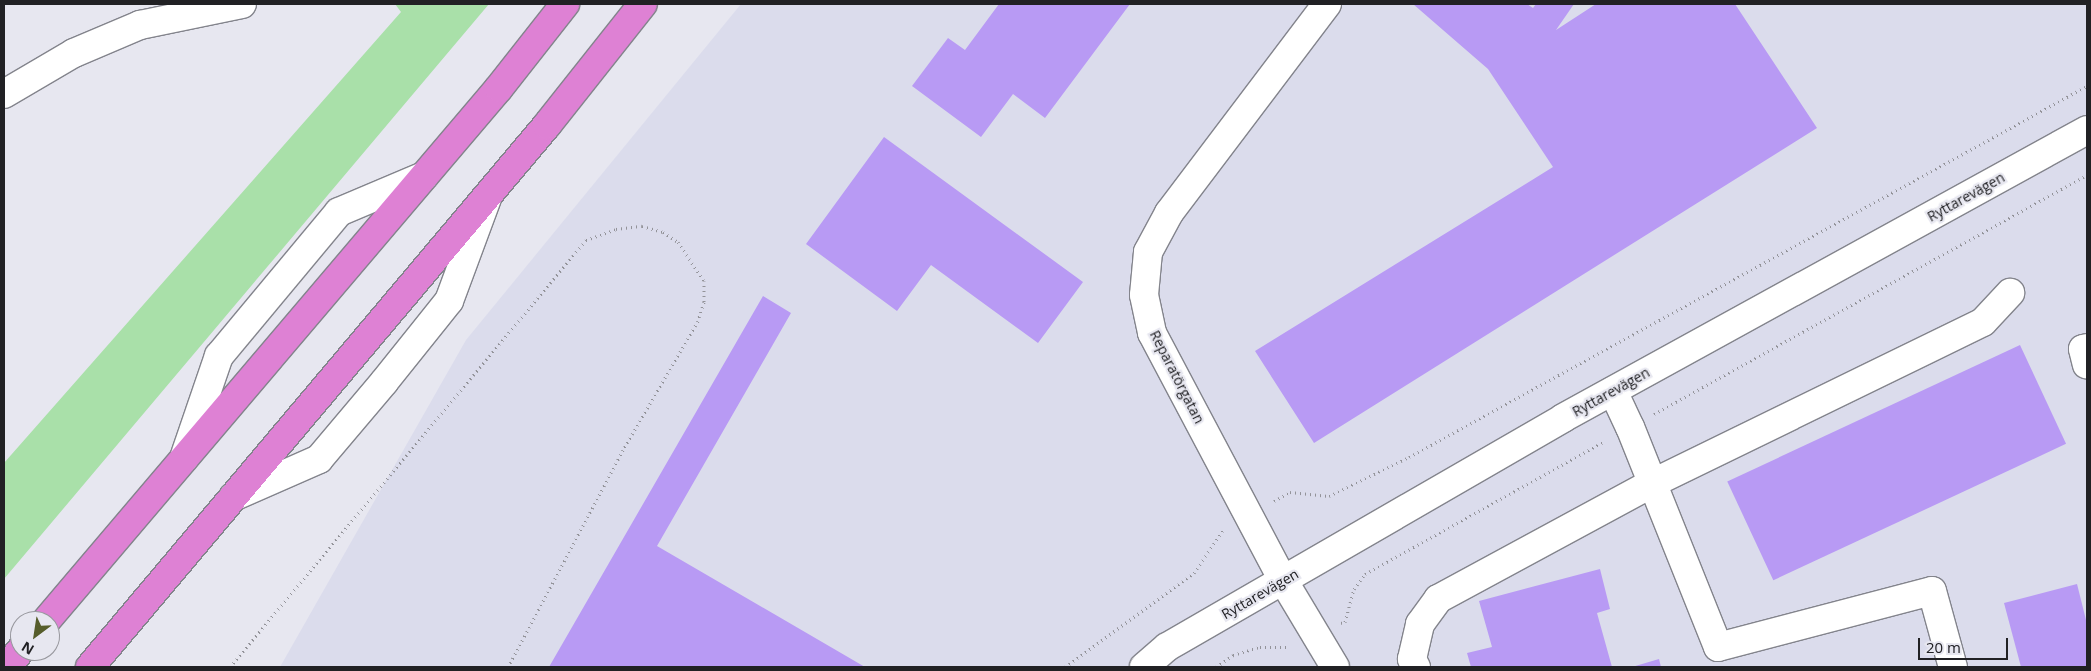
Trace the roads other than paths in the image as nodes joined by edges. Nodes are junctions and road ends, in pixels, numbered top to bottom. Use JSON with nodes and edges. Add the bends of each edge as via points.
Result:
{"nodes":[{"id":1,"x":242,"y":4,"type":"edge"},
{"id":2,"x":565,"y":4,"type":"edge"},
{"id":3,"x":643,"y":4,"type":"edge"},
{"id":4,"x":1327,"y":4,"type":"edge"},
{"id":5,"x":4,"y":94,"type":"edge"},
{"id":6,"x":2087,"y":130,"type":"edge"},
{"id":7,"x":424,"y":176,"type":"junction"},
{"id":8,"x":488,"y":194,"type":"junction"},
{"id":9,"x":2010,"y":293,"type":"dead end"},
{"id":10,"x":2087,"y":348,"type":"edge"},
{"id":11,"x":2087,"y":365,"type":"edge"},
{"id":12,"x":1613,"y":391,"type":"junction"},
{"id":13,"x":183,"y":459,"type":"junction"},
{"id":14,"x":1651,"y":484,"type":"junction"},
{"id":15,"x":233,"y":497,"type":"junction"},
{"id":16,"x":1283,"y":580,"type":"junction"},
{"id":17,"x":54,"y":611,"type":"edge"},
{"id":18,"x":90,"y":667,"type":"edge"},
{"id":19,"x":1144,"y":667,"type":"edge"},
{"id":20,"x":1335,"y":667,"type":"edge"},
{"id":21,"x":1416,"y":667,"type":"edge"},
{"id":22,"x":1954,"y":667,"type":"edge"}],
"edges":[{"from":1,"to":5,"type":"street","via":[[140,25],[74,52]]},
{"from":2,"to":7,"type":"highway"},
{"from":3,"to":8,"type":"highway"},
{"from":4,"to":16,"type":"street","name":"Reparatörgatan","via":[[1169,212],[1148,252],[1144,295],[1152,333]]},
{"from":6,"to":12,"type":"street","name":"Ryttarevägen"},
{"from":7,"to":13,"type":"highway"},
{"from":7,"to":13,"type":"street","via":[[339,212],[219,356]]},
{"from":8,"to":15,"type":"highway"},
{"from":8,"to":15,"type":"street","via":[[449,301],[384,382],[319,458]]},
{"from":9,"to":14,"type":"street","via":[[1983,322]]},
{"from":10,"to":11,"type":"street","via":[[2083,349]]},
{"from":12,"to":14,"type":"street"},
{"from":12,"to":16,"type":"street","name":"Ryttarevägen"},
{"from":13,"to":17,"type":"highway"},
{"from":14,"to":21,"type":"street","via":[[1438,599],[1420,624],[1412,659]]},
{"from":14,"to":22,"type":"street","via":[[1718,647],[1932,591]]},
{"from":15,"to":18,"type":"highway"},
{"from":16,"to":19,"type":"street","name":"Ryttarevägen","via":[[1167,648]]},
{"from":16,"to":20,"type":"street","name":"Reparatörgatan"}]}
